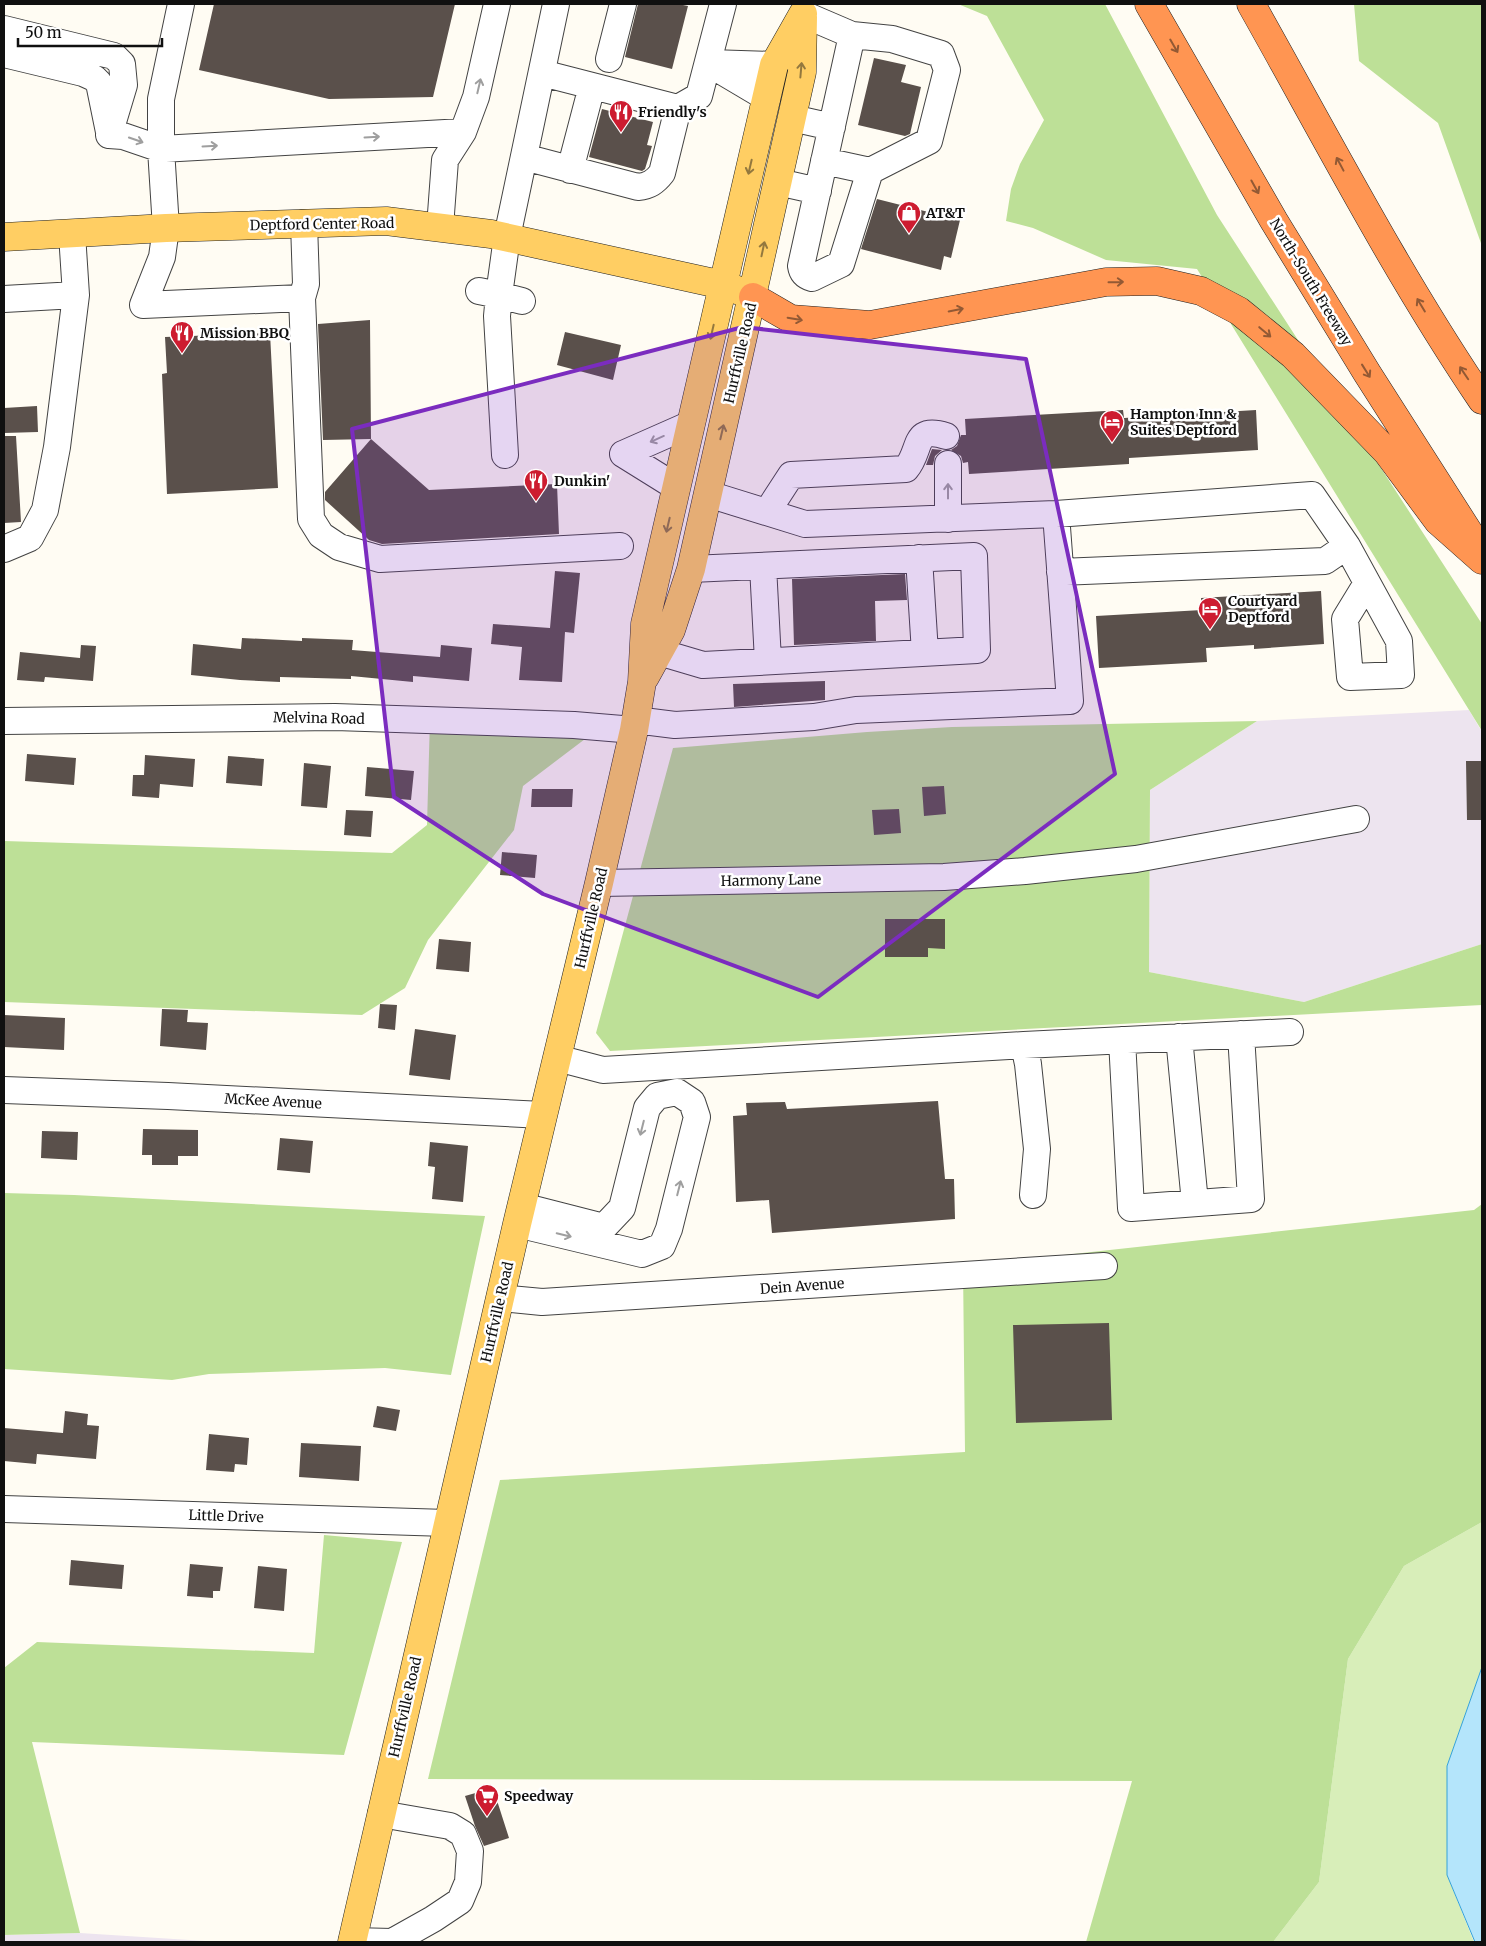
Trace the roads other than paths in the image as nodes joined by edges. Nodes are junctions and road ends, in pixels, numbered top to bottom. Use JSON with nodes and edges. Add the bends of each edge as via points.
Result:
{"nodes":[{"id":1,"x":181,"y":4,"type":"edge"},
{"id":2,"x":497,"y":4,"type":"edge"},
{"id":3,"x":556,"y":4,"type":"edge"},
{"id":4,"x":623,"y":4,"type":"edge"},
{"id":5,"x":723,"y":4,"type":"edge"},
{"id":6,"x":1149,"y":4,"type":"edge"},
{"id":7,"x":1251,"y":4,"type":"edge"},
{"id":8,"x":1271,"y":4,"type":"edge"},
{"id":9,"x":804,"y":9,"type":"edge"},
{"id":10,"x":4,"y":29,"type":"edge"},
{"id":11,"x":852,"y":35,"type":"junction"},
{"id":12,"x":4,"y":39,"type":"edge"},
{"id":13,"x":4,"y":54,"type":"edge"},
{"id":14,"x":1282,"y":58,"type":"junction"},
{"id":15,"x":609,"y":59,"type":"dead end"},
{"id":16,"x":708,"y":63,"type":"junction"},
{"id":17,"x":774,"y":65,"type":"junction"},
{"id":18,"x":542,"y":73,"type":"junction"},
{"id":19,"x":592,"y":86,"type":"junction"},
{"id":20,"x":766,"y":98,"type":"junction"},
{"id":21,"x":118,"y":108,"type":"junction"},
{"id":22,"x":678,"y":108,"type":"junction"},
{"id":23,"x":792,"y":118,"type":"junction"},
{"id":24,"x":832,"y":127,"type":"junction"},
{"id":25,"x":463,"y":132,"type":"junction"},
{"id":26,"x":109,"y":135,"type":"junction"},
{"id":27,"x":161,"y":149,"type":"junction"},
{"id":28,"x":524,"y":158,"type":"junction"},
{"id":29,"x":824,"y":161,"type":"junction"},
{"id":30,"x":570,"y":170,"type":"junction"},
{"id":31,"x":870,"y":171,"type":"junction"},
{"id":32,"x":778,"y":182,"type":"junction"},
{"id":33,"x":818,"y":191,"type":"junction"},
{"id":34,"x":304,"y":223,"type":"junction"},
{"id":35,"x":440,"y":227,"type":"junction"},
{"id":36,"x":166,"y":228,"type":"junction"},
{"id":37,"x":72,"y":234,"type":"junction"},
{"id":38,"x":4,"y":237,"type":"edge"},
{"id":39,"x":507,"y":237,"type":"junction"},
{"id":40,"x":723,"y":285,"type":"junction"},
{"id":41,"x":76,"y":295,"type":"junction"},
{"id":42,"x":753,"y":296,"type":"junction"},
{"id":43,"x":302,"y":298,"type":"junction"},
{"id":44,"x":4,"y":300,"type":"edge"},
{"id":45,"x":1482,"y":400,"type":"edge"},
{"id":46,"x":691,"y":424,"type":"junction"},
{"id":47,"x":946,"y":436,"type":"dead end"},
{"id":48,"x":505,"y":456,"type":"dead end"},
{"id":49,"x":948,"y":464,"type":"dead end"},
{"id":50,"x":676,"y":487,"type":"junction"},
{"id":51,"x":708,"y":494,"type":"junction"},
{"id":52,"x":767,"y":512,"type":"junction"},
{"id":53,"x":1056,"y":514,"type":"junction"},
{"id":54,"x":948,"y":519,"type":"junction"},
{"id":55,"x":620,"y":546,"type":"dead end"},
{"id":56,"x":1347,"y":546,"type":"junction"},
{"id":57,"x":4,"y":549,"type":"edge"},
{"id":58,"x":1482,"y":554,"type":"edge"},
{"id":59,"x":920,"y":558,"type":"junction"},
{"id":60,"x":1482,"y":560,"type":"edge"},
{"id":61,"x":762,"y":566,"type":"junction"},
{"id":62,"x":691,"y":569,"type":"junction"},
{"id":63,"x":1060,"y":572,"type":"junction"},
{"id":64,"x":1367,"y":583,"type":"dead end"},
{"id":65,"x":659,"y":652,"type":"junction"},
{"id":66,"x":925,"y":653,"type":"junction"},
{"id":67,"x":768,"y":661,"type":"junction"},
{"id":68,"x":642,"y":682,"type":"junction"},
{"id":69,"x":4,"y":721,"type":"edge"},
{"id":70,"x":635,"y":725,"type":"junction"},
{"id":71,"x":1356,"y":819,"type":"dead end"},
{"id":72,"x":599,"y":883,"type":"junction"},
{"id":73,"x":1290,"y":1032,"type":"dead end"},
{"id":74,"x":1241,"y":1034,"type":"junction"},
{"id":75,"x":1179,"y":1037,"type":"junction"},
{"id":76,"x":1122,"y":1040,"type":"junction"},
{"id":77,"x":1024,"y":1045,"type":"junction"},
{"id":78,"x":557,"y":1058,"type":"junction"},
{"id":79,"x":4,"y":1090,"type":"edge"},
{"id":80,"x":543,"y":1115,"type":"junction"},
{"id":81,"x":1033,"y":1195,"type":"dead end"},
{"id":82,"x":1195,"y":1203,"type":"junction"},
{"id":83,"x":622,"y":1208,"type":"junction"},
{"id":84,"x":520,"y":1215,"type":"junction"},
{"id":85,"x":642,"y":1254,"type":"junction"},
{"id":86,"x":1104,"y":1266,"type":"dead end"},
{"id":87,"x":500,"y":1298,"type":"junction"},
{"id":88,"x":4,"y":1509,"type":"edge"},
{"id":89,"x":447,"y":1523,"type":"junction"},
{"id":90,"x":380,"y":1814,"type":"junction"},
{"id":91,"x":352,"y":1942,"type":"edge"}],
"edges":[{"from":1,"to":27,"type":"street","via":[[161,99]]},
{"from":25,"to":2,"type":"street","one_way":true,"via":[[476,97]]},
{"from":3,"to":18,"type":"street"},
{"from":4,"to":15,"type":"street"},
{"from":5,"to":16,"type":"street"},
{"from":6,"to":58,"type":"highway","name":"North-South Freeway","one_way":true,"via":[[1274,221]]},
{"from":7,"to":14,"type":"highway"},
{"from":8,"to":14,"type":"highway"},
{"from":9,"to":11,"type":"street"},
{"from":9,"to":17,"type":"main road","name":"Hurffville Road"},
{"from":23,"to":9,"type":"main road","name":"Hurffville Road","one_way":true,"via":[[802,72]]},
{"from":10,"to":21,"type":"street","via":[[114,56],[122,64],[124,85]]},
{"from":11,"to":24,"type":"street"},
{"from":11,"to":31,"type":"street","via":[[892,39],[940,54],[947,70],[929,141]]},
{"from":12,"to":21,"type":"street","via":[[100,63],[110,73]]},
{"from":13,"to":26,"type":"street","via":[[94,78],[99,83]]},
{"from":45,"to":14,"type":"highway","one_way":true,"via":[[1446,347],[1365,211]]},
{"from":16,"to":17,"type":"street"},
{"from":16,"to":20,"type":"street"},
{"from":16,"to":22,"type":"street","via":[[699,96]]},
{"from":17,"to":20,"type":"main road","name":"Hurffville Road"},
{"from":18,"to":19,"type":"street"},
{"from":18,"to":28,"type":"street"},
{"from":19,"to":22,"type":"street"},
{"from":19,"to":30,"type":"street"},
{"from":20,"to":40,"type":"main road","name":"Hurffville Road","one_way":true},
{"from":21,"to":26,"type":"street"},
{"from":22,"to":30,"type":"street","via":[[662,173],[652,183],[638,187]]},
{"from":23,"to":24,"type":"street"},
{"from":23,"to":32,"type":"main road","name":"Hurffville Road"},
{"from":24,"to":29,"type":"street"},
{"from":27,"to":25,"type":"street","one_way":true},
{"from":25,"to":35,"type":"street","via":[[445,160]]},
{"from":26,"to":27,"type":"street","one_way":true,"via":[[123,136]]},
{"from":27,"to":36,"type":"street"},
{"from":28,"to":30,"type":"street"},
{"from":28,"to":39,"type":"street"},
{"from":29,"to":31,"type":"street"},
{"from":29,"to":33,"type":"street"},
{"from":31,"to":33,"type":"street","via":[[841,264],[812,278],[803,273],[801,266]]},
{"from":32,"to":33,"type":"street"},
{"from":42,"to":32,"type":"main road","name":"Hurffville Road","one_way":true},
{"from":34,"to":35,"type":"main road","name":"Deptford Center Road","via":[[386,221]]},
{"from":34,"to":36,"type":"main road","name":"Deptford Center Road"},
{"from":34,"to":43,"type":"street","via":[[306,284]]},
{"from":35,"to":39,"type":"main road","name":"Deptford Center Road"},
{"from":36,"to":37,"type":"main road","name":"Deptford Center Road"},
{"from":36,"to":43,"type":"street","via":[[162,257],[143,305]]},
{"from":37,"to":38,"type":"main road","name":"Deptford Center Road"},
{"from":37,"to":41,"type":"street"},
{"from":39,"to":40,"type":"main road","name":"Deptford Center Road"},
{"from":39,"to":48,"type":"street","via":[[498,316]]},
{"from":40,"to":42,"type":"main road","name":"Deptford Center Road"},
{"from":40,"to":46,"type":"main road","name":"Hurffville Road","one_way":true},
{"from":41,"to":44,"type":"street"},
{"from":41,"to":57,"type":"street","via":[[58,447],[45,510],[30,538]]},
{"from":51,"to":42,"type":"main road","name":"Hurffville Road","one_way":true},
{"from":42,"to":60,"type":"highway","one_way":true,"via":[[790,319],[870,325],[1106,282],[1157,281],[1201,292],[1239,311],[1293,355],[1387,452],[1438,521]]},
{"from":43,"to":55,"type":"street","via":[[311,519],[321,535],[339,547],[380,559]]},
{"from":46,"to":50,"type":"main road","name":"Hurffville Road"},
{"from":46,"to":50,"type":"street","one_way":true,"via":[[623,454]]},
{"from":47,"to":52,"type":"street","via":[[933,432],[925,434],[919,439],[912,462],[906,469],[790,475]]},
{"from":54,"to":49,"type":"street","one_way":true},
{"from":50,"to":68,"type":"main road","name":"Hurffville Road","one_way":true,"via":[[645,624]]},
{"from":51,"to":52,"type":"street"},
{"from":51,"to":62,"type":"main road","name":"Hurffville Road"},
{"from":52,"to":54,"type":"street","via":[[805,524]]},
{"from":53,"to":54,"type":"street"},
{"from":53,"to":56,"type":"street","via":[[1312,495]]},
{"from":53,"to":63,"type":"street"},
{"from":56,"to":63,"type":"street","via":[[1325,562]]},
{"from":56,"to":64,"type":"street"},
{"from":59,"to":61,"type":"street"},
{"from":59,"to":66,"type":"street"},
{"from":59,"to":66,"type":"street","via":[[974,556],[977,650]]},
{"from":61,"to":62,"type":"street"},
{"from":61,"to":67,"type":"street"},
{"from":62,"to":65,"type":"main road","name":"Hurffville Road"},
{"from":63,"to":70,"type":"street","name":"Melvina Road","via":[[1070,702],[856,710],[814,717]]},
{"from":65,"to":67,"type":"street","via":[[703,665]]},
{"from":65,"to":68,"type":"main road","name":"Hurffville Road"},
{"from":66,"to":67,"type":"street"},
{"from":68,"to":70,"type":"main road","name":"Hurffville Road"},
{"from":69,"to":70,"type":"street","name":"Melvina Road","via":[[335,717]]},
{"from":70,"to":72,"type":"main road","name":"Hurffville Road"},
{"from":71,"to":72,"type":"street","name":"Harmony Lane","via":[[1136,859],[944,877]]},
{"from":72,"to":78,"type":"main road","name":"Hurffville Road"},
{"from":73,"to":74,"type":"street"},
{"from":74,"to":75,"type":"street"},
{"from":74,"to":82,"type":"street","via":[[1251,1199]]},
{"from":75,"to":76,"type":"street"},
{"from":75,"to":82,"type":"street"},
{"from":76,"to":77,"type":"street"},
{"from":76,"to":82,"type":"street","via":[[1131,1208]]},
{"from":77,"to":78,"type":"street","via":[[603,1070]]},
{"from":77,"to":81,"type":"street","via":[[1037,1149]]},
{"from":78,"to":80,"type":"main road","name":"Hurffville Road"},
{"from":79,"to":80,"type":"street","name":"McKee Avenue"},
{"from":80,"to":84,"type":"main road","name":"Hurffville Road"},
{"from":83,"to":84,"type":"street","via":[[604,1227]]},
{"from":83,"to":85,"type":"street","via":[[624,1239]]},
{"from":85,"to":83,"type":"street","one_way":true,"via":[[662,1246],[669,1229],[697,1117],[692,1102],[677,1092],[658,1096],[647,1108]]},
{"from":84,"to":85,"type":"street","one_way":true},
{"from":84,"to":87,"type":"main road","name":"Hurffville Road"},
{"from":86,"to":87,"type":"street","name":"Dein Avenue","via":[[542,1302]]},
{"from":87,"to":89,"type":"main road","name":"Hurffville Road"},
{"from":88,"to":89,"type":"street","name":"Little Drive"},
{"from":89,"to":90,"type":"main road","name":"Hurffville Road"},
{"from":90,"to":91,"type":"main road","name":"Hurffville Road"},
{"from":90,"to":91,"type":"street","via":[[450,1826],[463,1834],[470,1851],[468,1882],[460,1901],[392,1942]]}]}
